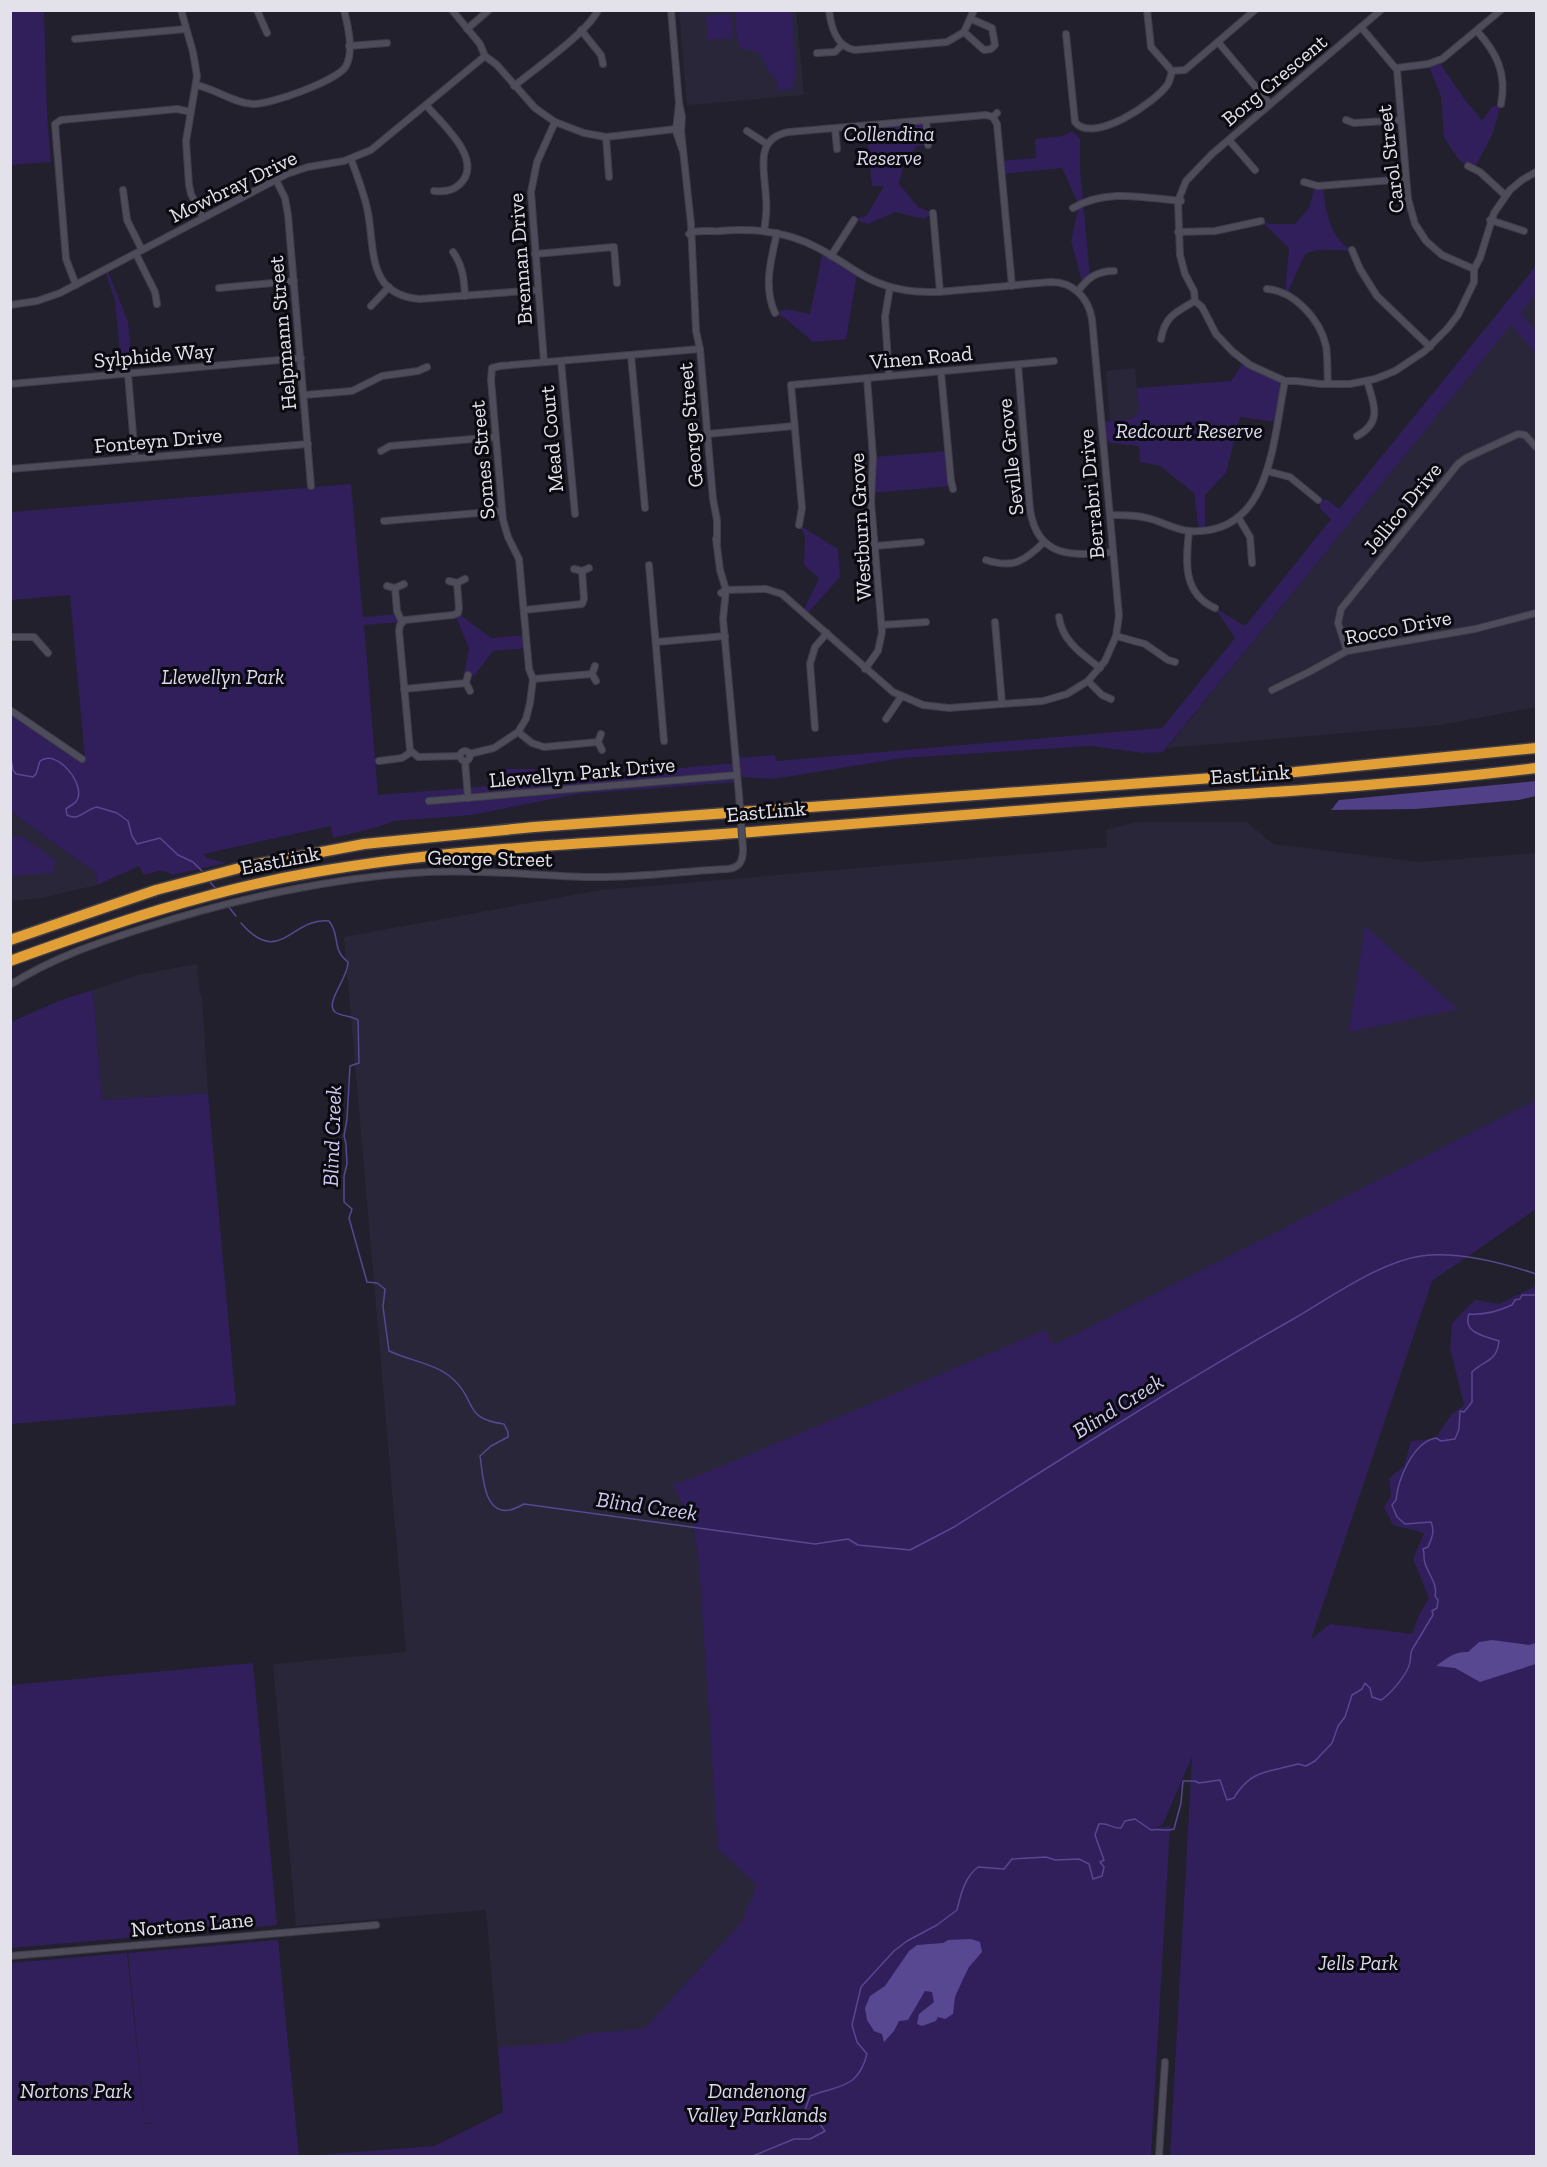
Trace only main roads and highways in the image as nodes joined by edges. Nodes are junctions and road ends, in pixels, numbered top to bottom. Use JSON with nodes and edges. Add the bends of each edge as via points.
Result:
{"nodes":[{"id":1,"x":1536,"y":748,"type":"edge"},
{"id":2,"x":1536,"y":768,"type":"edge"},
{"id":3,"x":65,"y":920,"type":"junction"},
{"id":4,"x":10,"y":933,"type":"edge"},
{"id":5,"x":10,"y":940,"type":"edge"},
{"id":6,"x":10,"y":962,"type":"edge"}],
"edges":[{"from":1,"to":3,"type":"highway","name":"EastLink","via":[[1295,772],[427,837],[307,853],[225,871]]},
{"from":2,"to":6,"type":"highway","name":"EastLink","via":[[449,854],[354,865],[195,899]]},
{"from":3,"to":4,"type":"highway"},
{"from":3,"to":5,"type":"highway","name":"EastLink"}]}
